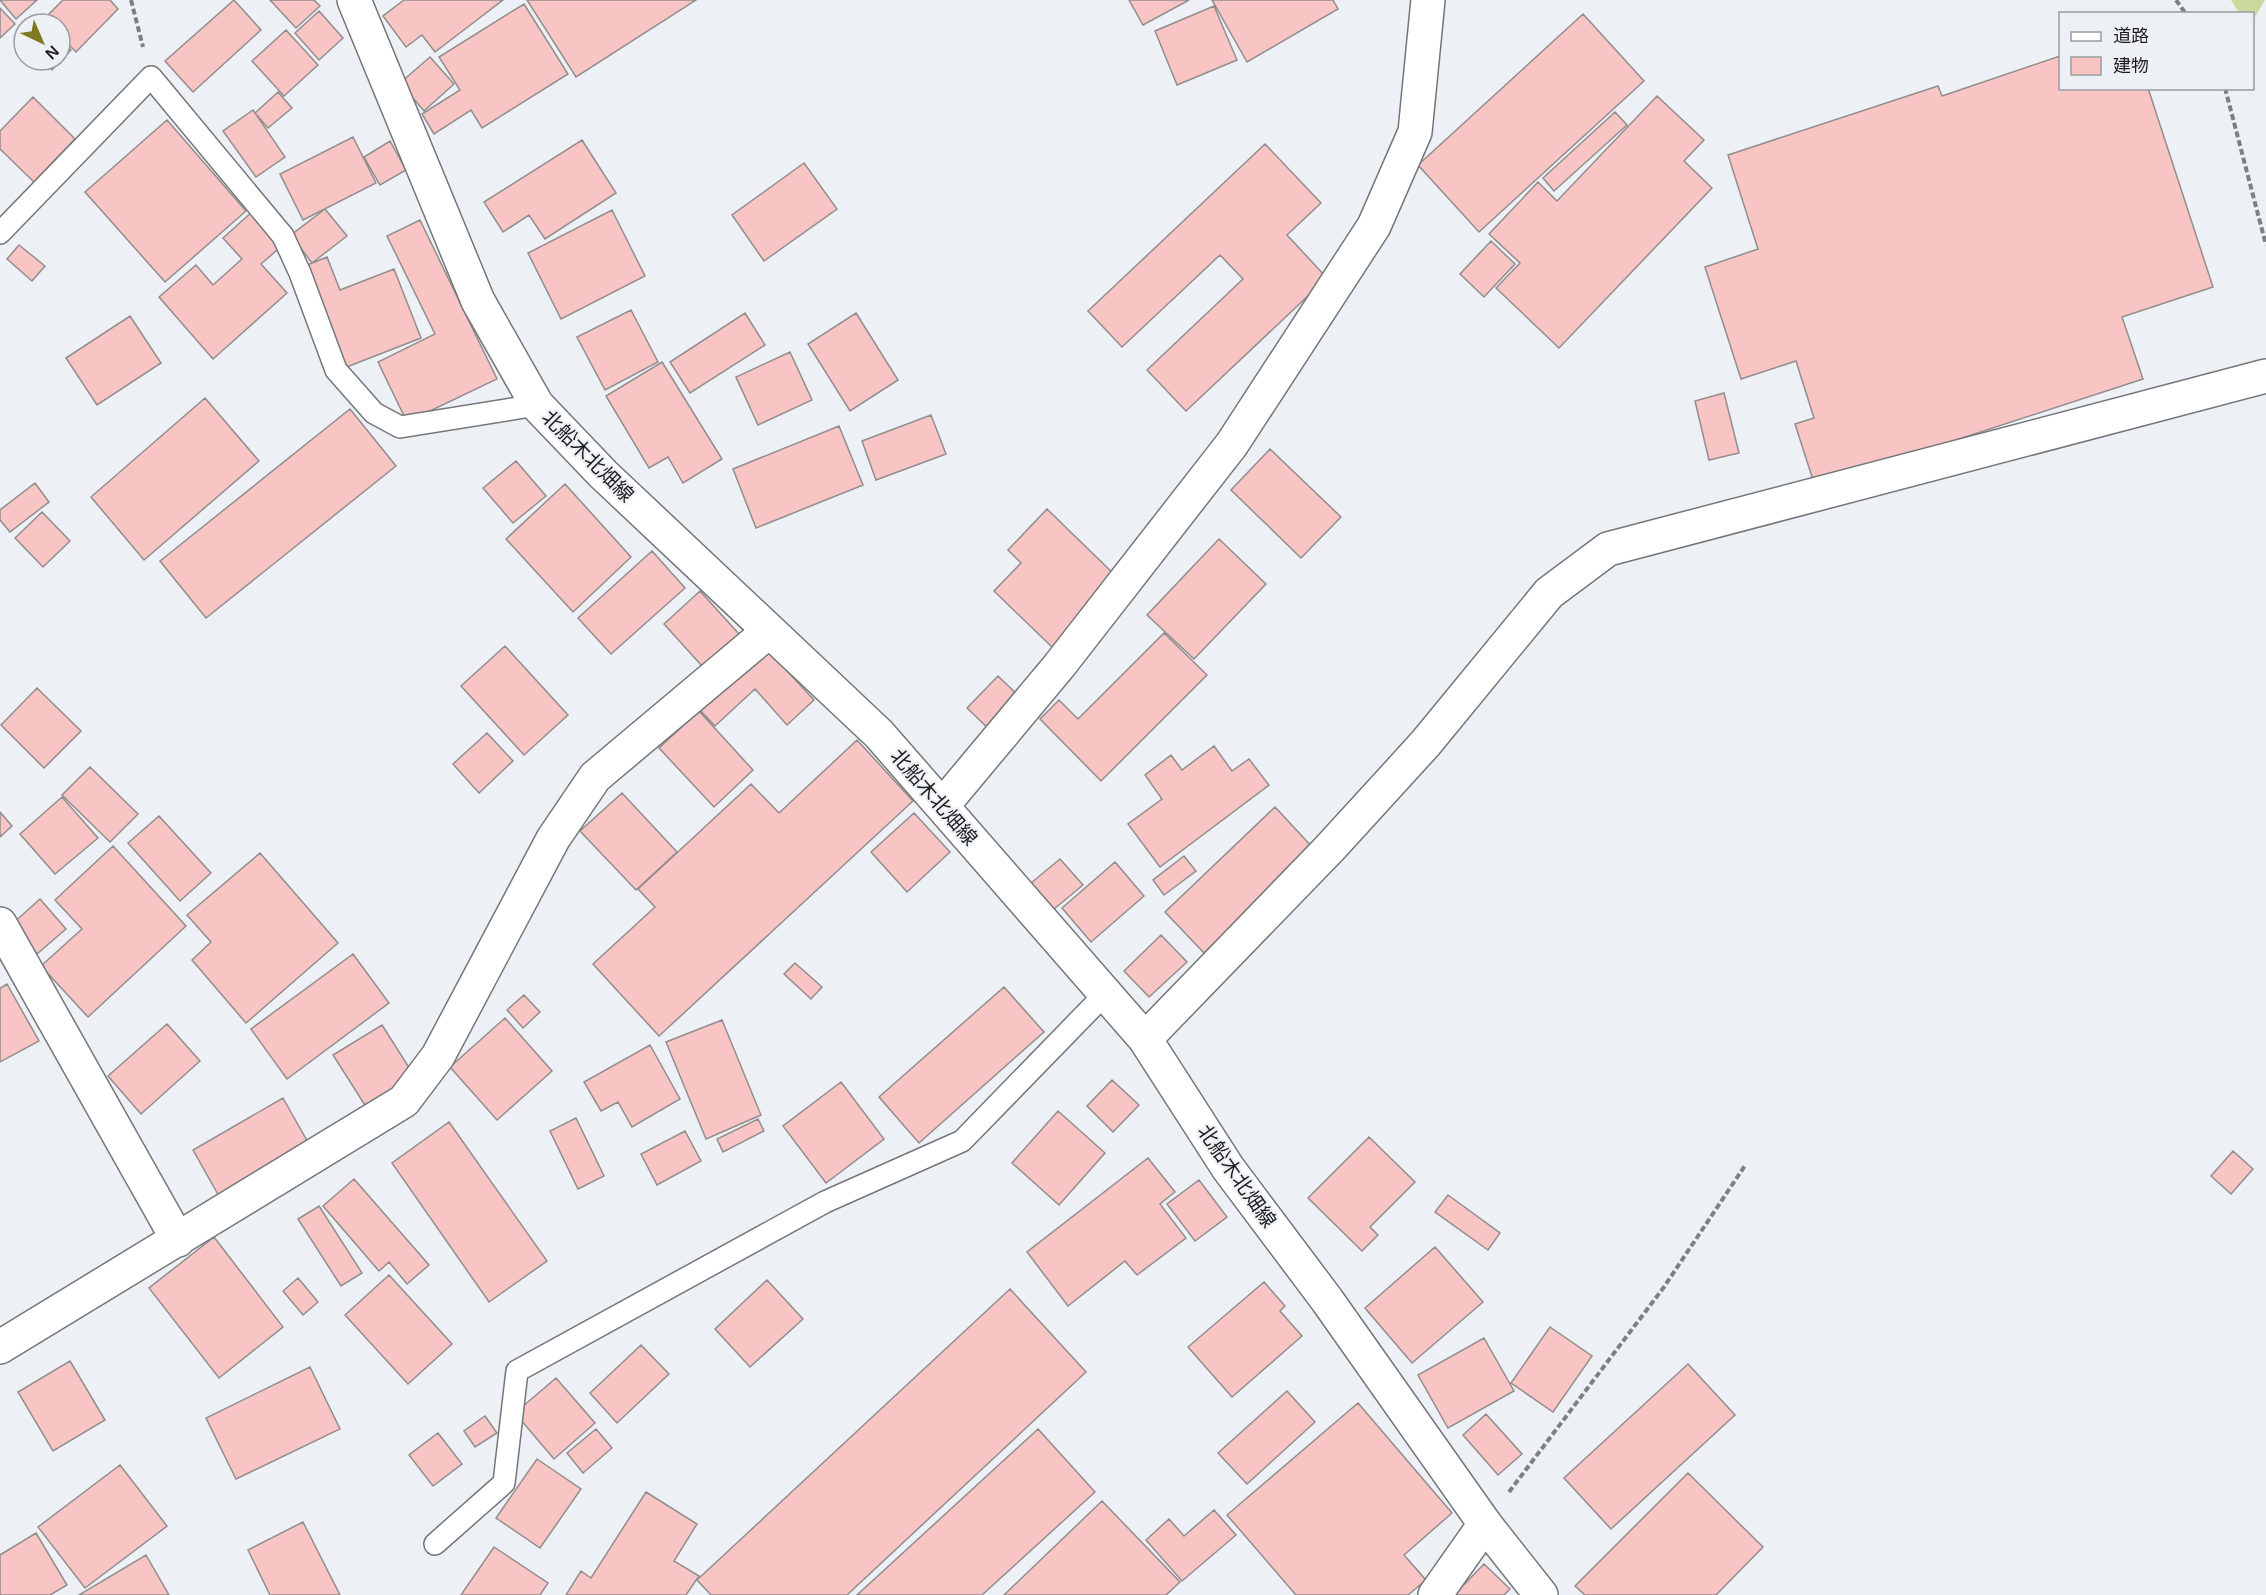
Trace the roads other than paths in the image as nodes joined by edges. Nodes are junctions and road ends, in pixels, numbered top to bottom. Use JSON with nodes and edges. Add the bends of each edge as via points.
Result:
{"nodes":[{"id":1,"x":354,"y":0,"type":"edge"},
{"id":2,"x":1428,"y":0,"type":"edge"},
{"id":3,"x":0,"y":232,"type":"edge"},
{"id":4,"x":2266,"y":376,"type":"edge"},
{"id":5,"x":537,"y":405,"type":"junction"},
{"id":6,"x":769,"y":631,"type":"junction"},
{"id":7,"x":943,"y":805,"type":"junction"},
{"id":8,"x":0,"y":924,"type":"edge"},
{"id":9,"x":1104,"y":994,"type":"junction"},
{"id":10,"x":1145,"y":1039,"type":"junction"},
{"id":11,"x":178,"y":1240,"type":"junction"},
{"id":12,"x":0,"y":1347,"type":"edge"},
{"id":13,"x":1485,"y":1524,"type":"junction"},
{"id":14,"x":435,"y":1544,"type":"dead end"},
{"id":15,"x":1435,"y":1595,"type":"edge"},
{"id":16,"x":1541,"y":1595,"type":"edge"}],
"edges":[{"from":1,"to":5,"type":"street","name":"北船木北畑線","via":[[478,301]]},
{"from":2,"to":7,"type":"street","via":[[1415,132],[1374,226],[1232,444],[1059,666]]},
{"from":3,"to":5,"type":"lane","via":[[151,77],[283,236],[336,370],[374,413],[400,427]]},
{"from":4,"to":10,"type":"street","via":[[1608,549],[1549,593],[1417,753]]},
{"from":5,"to":6,"type":"street","name":"北船木北畑線","via":[[603,474]]},
{"from":6,"to":7,"type":"street","name":"北船木北畑線","via":[[879,734]]},
{"from":6,"to":11,"type":"street","via":[[595,777],[553,838],[438,1056],[404,1101]]},
{"from":7,"to":9,"type":"street","name":"北船木北畑線"},
{"from":8,"to":11,"type":"street"},
{"from":9,"to":10,"type":"street","name":"北船木北畑線"},
{"from":9,"to":14,"type":"lane","via":[[962,1141],[825,1202],[517,1371],[504,1483]]},
{"from":10,"to":13,"type":"street","name":"北船木北畑線","via":[[1228,1168],[1327,1300]]},
{"from":11,"to":12,"type":"street"},
{"from":13,"to":15,"type":"street"},
{"from":13,"to":16,"type":"street","name":"北船木北畑線"}]}
